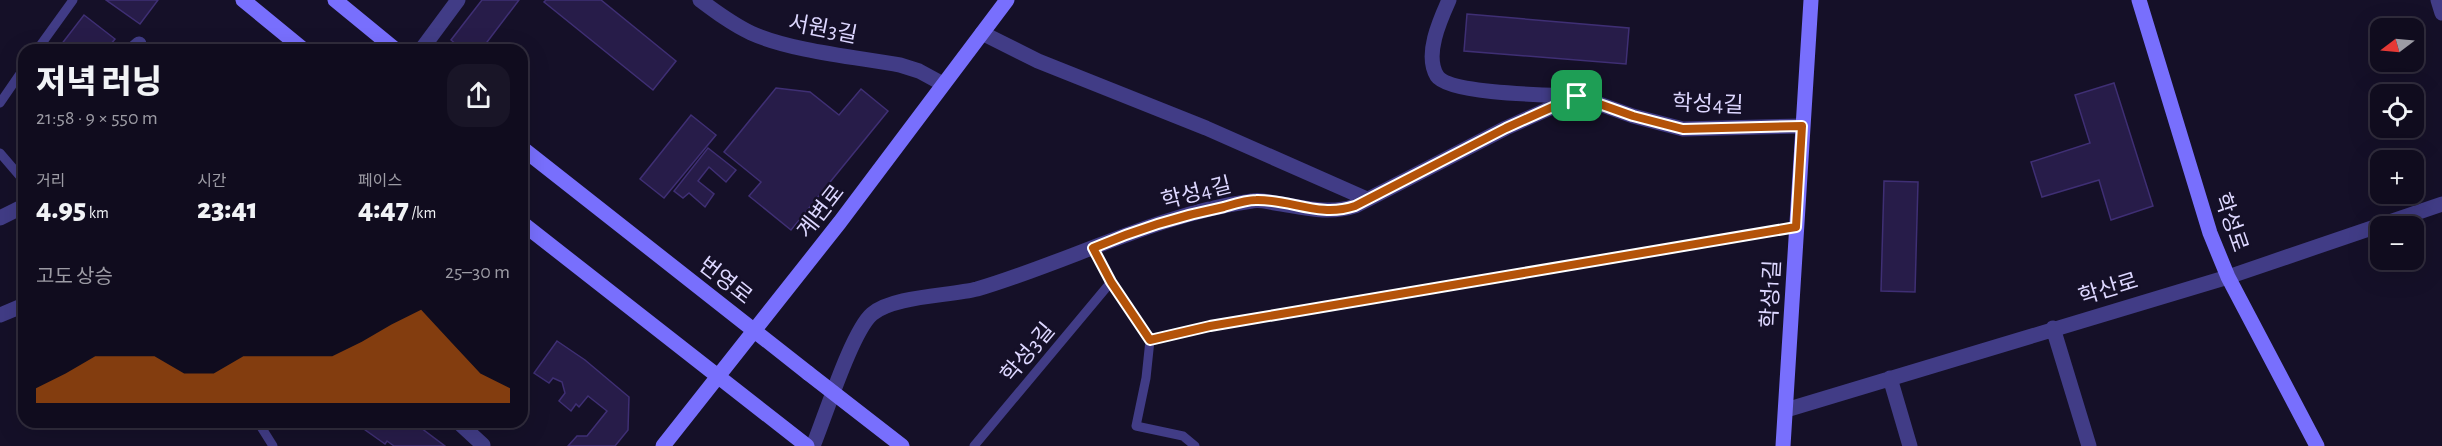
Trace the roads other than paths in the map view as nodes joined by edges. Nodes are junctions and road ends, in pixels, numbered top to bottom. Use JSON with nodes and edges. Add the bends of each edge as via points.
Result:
{"nodes":[{"id":1,"x":73,"y":0,"type":"edge"},
{"id":2,"x":243,"y":0,"type":"edge"},
{"id":3,"x":335,"y":0,"type":"edge"},
{"id":4,"x":458,"y":0,"type":"edge"},
{"id":5,"x":700,"y":0,"type":"edge"},
{"id":6,"x":1007,"y":0,"type":"edge"},
{"id":7,"x":1449,"y":0,"type":"edge"},
{"id":8,"x":1811,"y":0,"type":"edge"},
{"id":9,"x":2139,"y":0,"type":"edge"},
{"id":10,"x":2438,"y":0,"type":"edge"},
{"id":11,"x":2442,"y":13,"type":"edge"},
{"id":12,"x":982,"y":33,"type":"junction"},
{"id":13,"x":41,"y":44,"type":"edge"},
{"id":14,"x":297,"y":44,"type":"edge"},
{"id":15,"x":389,"y":44,"type":"edge"},
{"id":16,"x":426,"y":44,"type":"edge"},
{"id":17,"x":18,"y":77,"type":"edge"},
{"id":18,"x":943,"y":84,"type":"junction"},
{"id":19,"x":1577,"y":96,"type":"junction"},
{"id":20,"x":0,"y":103,"type":"edge"},
{"id":21,"x":1802,"y":126,"type":"junction"},
{"id":22,"x":0,"y":153,"type":"edge"},
{"id":23,"x":528,"y":153,"type":"edge"},
{"id":24,"x":18,"y":174,"type":"edge"},
{"id":25,"x":1367,"y":200,"type":"junction"},
{"id":26,"x":2442,"y":204,"type":"edge"},
{"id":27,"x":18,"y":209,"type":"edge"},
{"id":28,"x":0,"y":218,"type":"edge"},
{"id":29,"x":1796,"y":227,"type":"junction"},
{"id":30,"x":528,"y":228,"type":"edge"},
{"id":31,"x":1093,"y":248,"type":"junction"},
{"id":32,"x":2228,"y":277,"type":"junction"},
{"id":33,"x":1111,"y":282,"type":"junction"},
{"id":34,"x":18,"y":308,"type":"edge"},
{"id":35,"x":0,"y":315,"type":"edge"},
{"id":36,"x":2053,"y":328,"type":"junction"},
{"id":37,"x":754,"y":330,"type":"junction"},
{"id":38,"x":1150,"y":340,"type":"junction"},
{"id":39,"x":718,"y":377,"type":"junction"},
{"id":40,"x":1890,"y":378,"type":"junction"},
{"id":41,"x":1786,"y":411,"type":"junction"},
{"id":42,"x":262,"y":428,"type":"edge"},
{"id":43,"x":465,"y":428,"type":"edge"},
{"id":44,"x":483,"y":445,"type":"edge"},
{"id":45,"x":273,"y":446,"type":"edge"},
{"id":46,"x":663,"y":446,"type":"edge"},
{"id":47,"x":807,"y":446,"type":"edge"},
{"id":48,"x":813,"y":446,"type":"edge"},
{"id":49,"x":902,"y":446,"type":"edge"},
{"id":50,"x":974,"y":446,"type":"edge"},
{"id":51,"x":1195,"y":446,"type":"edge"},
{"id":52,"x":1784,"y":446,"type":"edge"},
{"id":53,"x":1910,"y":446,"type":"edge"},
{"id":54,"x":2089,"y":446,"type":"edge"},
{"id":55,"x":2317,"y":446,"type":"edge"}],
"edges":[{"from":1,"to":13,"type":"lane"},
{"from":2,"to":14,"type":"street"},
{"from":3,"to":15,"type":"street"},
{"from":4,"to":16,"type":"street"},
{"from":5,"to":18,"type":"street","name":"서원3길","via":[[726,20],[771,40],[900,65]]},
{"from":6,"to":12,"type":"street","name":"계변로"},
{"from":7,"to":19,"type":"street","via":[[1440,21],[1432,64],[1442,80],[1494,91]]},
{"from":8,"to":21,"type":"street","name":"학성1길"},
{"from":9,"to":32,"type":"street","name":"학성로","via":[[2210,233]]},
{"from":10,"to":11,"type":"street"},
{"from":12,"to":18,"type":"street","name":"계변로"},
{"from":12,"to":25,"type":"street","via":[[1047,65],[1206,128]]},
{"from":17,"to":20,"type":"lane"},
{"from":18,"to":37,"type":"street","name":"계변로"},
{"from":19,"to":21,"type":"street","name":"학성4길","via":[[1683,129]]},
{"from":19,"to":25,"type":"street","name":"학성4길"},
{"from":21,"to":29,"type":"street","name":"학성1길"},
{"from":22,"to":24,"type":"lane"},
{"from":23,"to":37,"type":"street","name":"번영로"},
{"from":25,"to":31,"type":"street","name":"학성4길","via":[[1328,212],[1255,200],[1191,214]]},
{"from":26,"to":32,"type":"street","name":"학산로"},
{"from":27,"to":28,"type":"street"},
{"from":29,"to":38,"type":"lane","via":[[1210,326]]},
{"from":29,"to":41,"type":"street","name":"학성1길"},
{"from":30,"to":39,"type":"street"},
{"from":31,"to":33,"type":"lane"},
{"from":31,"to":48,"type":"street","name":"학성4길","via":[[974,290],[891,305],[872,314],[858,332]]},
{"from":32,"to":36,"type":"street","name":"학산로"},
{"from":32,"to":55,"type":"street","name":"학성로"},
{"from":33,"to":38,"type":"lane"},
{"from":33,"to":50,"type":"lane","name":"학성3길"},
{"from":34,"to":35,"type":"street"},
{"from":36,"to":40,"type":"street","name":"학산로"},
{"from":36,"to":54,"type":"street"},
{"from":37,"to":39,"type":"street","name":"계변로"},
{"from":37,"to":49,"type":"street","name":"번영로","bridge":true},
{"from":38,"to":51,"type":"lane","via":[[1136,426],[1183,436]]},
{"from":39,"to":46,"type":"street","name":"계변로"},
{"from":39,"to":47,"type":"street"},
{"from":40,"to":41,"type":"street","name":"학산로"},
{"from":40,"to":53,"type":"street"},
{"from":41,"to":52,"type":"street","name":"학성1길"},
{"from":42,"to":45,"type":"lane"},
{"from":43,"to":44,"type":"street"}]}
